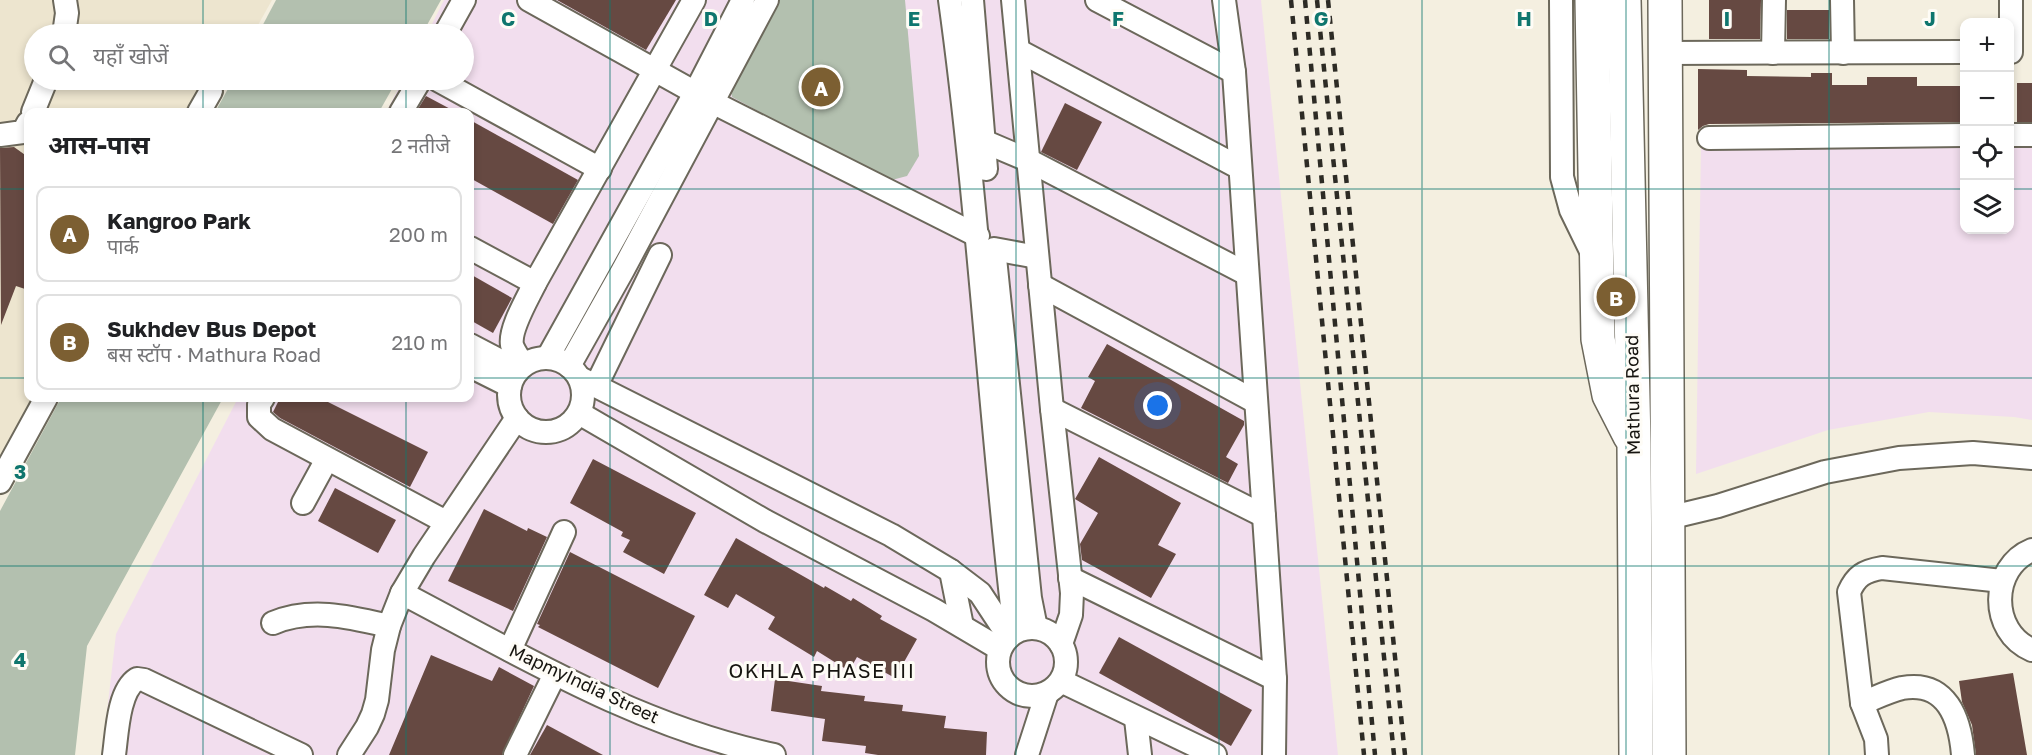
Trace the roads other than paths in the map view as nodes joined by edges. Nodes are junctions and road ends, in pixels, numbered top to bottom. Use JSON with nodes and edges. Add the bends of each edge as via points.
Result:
{"nodes":[{"id":1,"x":65,"y":0,"type":"edge"},
{"id":2,"x":464,"y":0,"type":"edge"},
{"id":3,"x":529,"y":0,"type":"edge"},
{"id":4,"x":694,"y":0,"type":"edge"},
{"id":5,"x":743,"y":0,"type":"edge"},
{"id":6,"x":767,"y":0,"type":"edge"},
{"id":7,"x":950,"y":0,"type":"edge"},
{"id":8,"x":972,"y":0,"type":"edge"},
{"id":9,"x":1013,"y":0,"type":"edge"},
{"id":10,"x":1097,"y":0,"type":"edge"},
{"id":11,"x":1224,"y":0,"type":"edge"},
{"id":12,"x":1561,"y":0,"type":"edge"},
{"id":13,"x":1592,"y":0,"type":"edge"},
{"id":14,"x":1624,"y":0,"type":"edge"},
{"id":15,"x":1665,"y":0,"type":"edge"},
{"id":16,"x":1774,"y":0,"type":"edge"},
{"id":17,"x":1842,"y":0,"type":"edge"},
{"id":18,"x":2011,"y":0,"type":"edge"},
{"id":19,"x":66,"y":24,"type":"edge"},
{"id":20,"x":451,"y":24,"type":"edge"},
{"id":21,"x":1019,"y":51,"type":"junction"},
{"id":22,"x":1960,"y":52,"type":"edge"},
{"id":23,"x":2018,"y":52,"type":"edge"},
{"id":24,"x":1665,"y":53,"type":"junction"},
{"id":25,"x":1773,"y":53,"type":"junction"},
{"id":26,"x":1843,"y":53,"type":"junction"},
{"id":27,"x":655,"y":70,"type":"junction"},
{"id":28,"x":1234,"y":72,"type":"junction"},
{"id":29,"x":42,"y":90,"type":"edge"},
{"id":30,"x":211,"y":90,"type":"dead end"},
{"id":31,"x":414,"y":90,"type":"edge"},
{"id":32,"x":456,"y":90,"type":"edge"},
{"id":33,"x":703,"y":98,"type":"junction"},
{"id":34,"x":35,"y":108,"type":"edge"},
{"id":35,"x":201,"y":108,"type":"edge"},
{"id":36,"x":403,"y":108,"type":"edge"},
{"id":37,"x":24,"y":130,"type":"edge"},
{"id":38,"x":0,"y":135,"type":"edge"},
{"id":39,"x":1960,"y":135,"type":"edge"},
{"id":40,"x":2014,"y":135,"type":"edge"},
{"id":41,"x":2032,"y":135,"type":"edge"},
{"id":42,"x":1709,"y":138,"type":"dead end"},
{"id":43,"x":983,"y":141,"type":"junction"},
{"id":44,"x":1028,"y":160,"type":"junction"},
{"id":45,"x":1240,"y":168,"type":"junction"},
{"id":46,"x":600,"y":169,"type":"junction"},
{"id":47,"x":986,"y":243,"type":"junction"},
{"id":48,"x":474,"y":250,"type":"edge"},
{"id":49,"x":660,"y":255,"type":"dead end"},
{"id":50,"x":1037,"y":257,"type":"junction"},
{"id":51,"x":1596,"y":262,"type":"junction"},
{"id":52,"x":1247,"y":274,"type":"junction"},
{"id":53,"x":535,"y":283,"type":"junction"},
{"id":54,"x":1040,"y":285,"type":"junction"},
{"id":55,"x":474,"y":347,"type":"edge"},
{"id":56,"x":474,"y":367,"type":"edge"},
{"id":57,"x":573,"y":372,"type":"junction"},
{"id":58,"x":517,"y":374,"type":"junction"},
{"id":59,"x":44,"y":402,"type":"edge"},
{"id":60,"x":261,"y":402,"type":"edge"},
{"id":61,"x":1256,"y":402,"type":"junction"},
{"id":62,"x":1052,"y":409,"type":"junction"},
{"id":63,"x":579,"y":413,"type":"junction"},
{"id":64,"x":517,"y":418,"type":"junction"},
{"id":65,"x":1634,"y":443,"type":"junction"},
{"id":66,"x":2032,"y":458,"type":"edge"},
{"id":67,"x":327,"y":459,"type":"junction"},
{"id":68,"x":0,"y":482,"type":"edge"},
{"id":69,"x":303,"y":503,"type":"dead end"},
{"id":70,"x":1264,"y":516,"type":"junction"},
{"id":71,"x":1668,"y":518,"type":"junction"},
{"id":72,"x":446,"y":522,"type":"junction"},
{"id":73,"x":564,"y":532,"type":"dead end"},
{"id":74,"x":2032,"y":549,"type":"edge"},
{"id":75,"x":951,"y":571,"type":"junction"},
{"id":76,"x":1070,"y":578,"type":"junction"},
{"id":77,"x":2002,"y":581,"type":"junction"},
{"id":78,"x":402,"y":593,"type":"junction"},
{"id":79,"x":273,"y":623,"type":"dead end"},
{"id":80,"x":389,"y":626,"type":"junction"},
{"id":81,"x":962,"y":626,"type":"junction"},
{"id":82,"x":1015,"y":636,"type":"junction"},
{"id":83,"x":1061,"y":644,"type":"junction"},
{"id":84,"x":510,"y":650,"type":"junction"},
{"id":85,"x":2032,"y":650,"type":"edge"},
{"id":86,"x":555,"y":674,"type":"junction"},
{"id":87,"x":1275,"y":679,"type":"junction"},
{"id":88,"x":1054,"y":687,"type":"junction"},
{"id":89,"x":1862,"y":703,"type":"junction"},
{"id":90,"x":1136,"y":719,"type":"junction"},
{"id":91,"x":114,"y":755,"type":"edge"},
{"id":92,"x":301,"y":755,"type":"edge"},
{"id":93,"x":348,"y":755,"type":"edge"},
{"id":94,"x":515,"y":755,"type":"edge"},
{"id":95,"x":774,"y":755,"type":"edge"},
{"id":96,"x":1027,"y":755,"type":"edge"},
{"id":97,"x":1140,"y":755,"type":"edge"},
{"id":98,"x":1215,"y":755,"type":"edge"},
{"id":99,"x":1274,"y":755,"type":"edge"},
{"id":100,"x":1636,"y":755,"type":"edge"},
{"id":101,"x":1670,"y":755,"type":"edge"},
{"id":102,"x":1877,"y":755,"type":"edge"},
{"id":103,"x":1963,"y":755,"type":"edge"}],
"edges":[{"from":1,"to":19,"type":"street"},
{"from":2,"to":20,"type":"street"},
{"from":3,"to":27,"type":"street"},
{"from":4,"to":27,"type":"street"},
{"from":5,"to":33,"type":"street"},
{"from":6,"to":33,"type":"street"},
{"from":7,"to":47,"type":"street"},
{"from":8,"to":43,"type":"street"},
{"from":9,"to":21,"type":"street"},
{"from":10,"to":28,"type":"street"},
{"from":11,"to":28,"type":"street"},
{"from":12,"to":51,"type":"street","via":[[1562,177],[1571,210]]},
{"from":13,"to":51,"type":"highway"},
{"from":14,"to":65,"type":"highway","name":"Mathura Road"},
{"from":15,"to":24,"type":"highway","name":"Mathura Road"},
{"from":16,"to":25,"type":"street"},
{"from":17,"to":26,"type":"street"},
{"from":18,"to":23,"type":"street"},
{"from":21,"to":44,"type":"street"},
{"from":21,"to":45,"type":"street"},
{"from":22,"to":26,"type":"street"},
{"from":24,"to":25,"type":"street"},
{"from":24,"to":71,"type":"highway","name":"Mathura Road"},
{"from":25,"to":26,"type":"street"},
{"from":27,"to":33,"type":"street"},
{"from":27,"to":46,"type":"street"},
{"from":28,"to":45,"type":"street"},
{"from":29,"to":34,"type":"street"},
{"from":30,"to":35,"type":"street"},
{"from":31,"to":36,"type":"street"},
{"from":32,"to":46,"type":"street"},
{"from":33,"to":47,"type":"street"},
{"from":33,"to":57,"type":"street"},
{"from":37,"to":38,"type":"street"},
{"from":39,"to":42,"type":"street"},
{"from":40,"to":41,"type":"street"},
{"from":43,"to":44,"type":"street"},
{"from":43,"to":47,"type":"street"},
{"from":44,"to":50,"type":"street"},
{"from":44,"to":52,"type":"street"},
{"from":45,"to":52,"type":"street"},
{"from":46,"to":53,"type":"street"},
{"from":47,"to":50,"type":"street"},
{"from":47,"to":82,"type":"street","via":[[1006,555]]},
{"from":48,"to":53,"type":"street"},
{"from":49,"to":57,"type":"street"},
{"from":50,"to":54,"type":"street"},
{"from":51,"to":65,"type":"highway","via":[[1598,339],[1609,395]]},
{"from":52,"to":61,"type":"street"},
{"from":53,"to":58,"type":"street","via":[[512,338]]},
{"from":54,"to":61,"type":"street"},
{"from":54,"to":62,"type":"street"},
{"from":55,"to":58,"type":"street"},
{"from":56,"to":58,"type":"street"},
{"from":57,"to":58,"type":"street","via":[[537,358]]},
{"from":57,"to":63,"type":"street","via":[[584,396]]},
{"from":57,"to":75,"type":"street","via":[[870,524]]},
{"from":58,"to":64,"type":"street","via":[[509,402]]},
{"from":59,"to":68,"type":"street"},
{"from":60,"to":67,"type":"street","via":[[260,417],[272,429]]},
{"from":61,"to":70,"type":"street"},
{"from":62,"to":70,"type":"street"},
{"from":62,"to":76,"type":"street"},
{"from":63,"to":64,"type":"street","via":[[562,429],[551,432],[529,428]]},
{"from":63,"to":81,"type":"street","via":[[765,521]]},
{"from":64,"to":72,"type":"street"},
{"from":65,"to":100,"type":"highway","name":"Mathura Road"},
{"from":66,"to":71,"type":"street","via":[[1973,453],[1899,458],[1825,472]]},
{"from":67,"to":69,"type":"street"},
{"from":67,"to":72,"type":"street"},
{"from":70,"to":87,"type":"street"},
{"from":71,"to":101,"type":"highway","name":"Mathura Road"},
{"from":72,"to":78,"type":"street"},
{"from":73,"to":84,"type":"street"},
{"from":74,"to":77,"type":"street","via":[[2011,565]]},
{"from":75,"to":81,"type":"street"},
{"from":75,"to":82,"type":"street","via":[[980,593]]},
{"from":76,"to":83,"type":"street","via":[[1073,605]]},
{"from":76,"to":87,"type":"street"},
{"from":77,"to":85,"type":"street","via":[[2002,618],[2011,634]]},
{"from":77,"to":89,"type":"street","via":[[1882,568],[1869,570],[1854,580],[1849,592]]},
{"from":78,"to":80,"type":"street"},
{"from":78,"to":84,"type":"street","name":"MapmyIndia Street"},
{"from":79,"to":80,"type":"street","via":[[306,614],[342,616]]},
{"from":80,"to":93,"type":"street","via":[[373,714]]},
{"from":81,"to":82,"type":"street"},
{"from":82,"to":83,"type":"street","via":[[1049,632]]},
{"from":82,"to":88,"type":"street","via":[[998,665],[999,674],[1011,689],[1028,696]]},
{"from":83,"to":88,"type":"street","via":[[1066,664]]},
{"from":84,"to":86,"type":"street","name":"MapmyIndia Street"},
{"from":86,"to":94,"type":"street"},
{"from":86,"to":95,"type":"street","name":"MapmyIndia Street","via":[[637,712],[713,739]]},
{"from":87,"to":99,"type":"street"},
{"from":88,"to":90,"type":"street"},
{"from":88,"to":96,"type":"street"},
{"from":89,"to":102,"type":"street","via":[[1876,739]]},
{"from":89,"to":103,"type":"street","via":[[1902,688],[1941,694],[1952,708]]},
{"from":90,"to":97,"type":"street"},
{"from":90,"to":98,"type":"street"},
{"from":91,"to":92,"type":"street","via":[[121,707],[127,688],[137,679]]}]}
